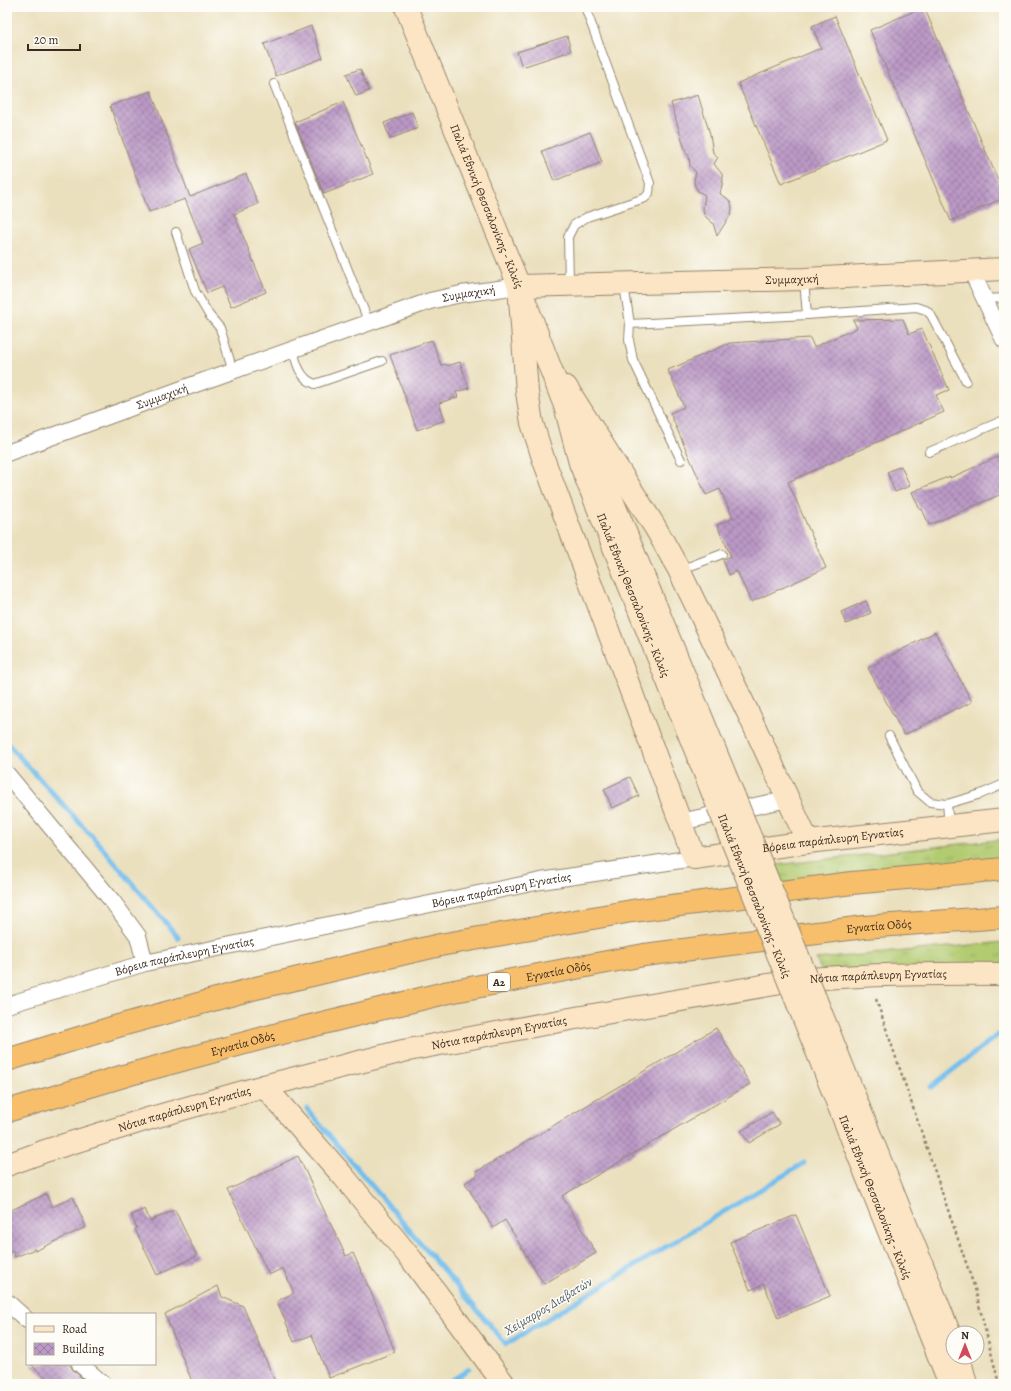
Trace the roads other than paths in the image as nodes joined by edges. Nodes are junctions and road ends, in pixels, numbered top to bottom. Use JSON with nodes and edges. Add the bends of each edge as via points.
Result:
{"nodes":[{"id":1,"x":406,"y":7,"type":"edge"},
{"id":2,"x":585,"y":7,"type":"edge"},
{"id":3,"x":274,"y":84,"type":"dead end"},
{"id":4,"x":176,"y":232,"type":"dead end"},
{"id":5,"x":1004,"y":269,"type":"edge"},
{"id":6,"x":971,"y":270,"type":"junction"},
{"id":7,"x":804,"y":279,"type":"junction"},
{"id":8,"x":569,"y":284,"type":"junction"},
{"id":9,"x":624,"y":284,"type":"junction"},
{"id":10,"x":519,"y":286,"type":"junction"},
{"id":11,"x":1004,"y":298,"type":"edge"},
{"id":12,"x":985,"y":299,"type":"junction"},
{"id":13,"x":807,"y":315,"type":"junction"},
{"id":14,"x":369,"y":323,"type":"junction"},
{"id":15,"x":630,"y":324,"type":"junction"},
{"id":16,"x":1004,"y":340,"type":"edge"},
{"id":17,"x":292,"y":349,"type":"junction"},
{"id":18,"x":543,"y":349,"type":"junction"},
{"id":19,"x":382,"y":361,"type":"dead end"},
{"id":20,"x":233,"y":370,"type":"junction"},
{"id":21,"x":966,"y":381,"type":"dead end"},
{"id":22,"x":1004,"y":420,"type":"edge"},
{"id":23,"x":929,"y":452,"type":"dead end"},
{"id":24,"x":7,"y":453,"type":"edge"},
{"id":25,"x":681,"y":460,"type":"dead end"},
{"id":26,"x":722,"y":554,"type":"dead end"},
{"id":27,"x":679,"y":570,"type":"junction"},
{"id":28,"x":889,"y":736,"type":"dead end"},
{"id":29,"x":7,"y":774,"type":"edge"},
{"id":30,"x":1004,"y":784,"type":"edge"},
{"id":31,"x":788,"y":799,"type":"junction"},
{"id":32,"x":946,"y":804,"type":"junction"},
{"id":33,"x":1004,"y":820,"type":"edge"},
{"id":34,"x":680,"y":822,"type":"junction"},
{"id":35,"x":949,"y":827,"type":"junction"},
{"id":36,"x":808,"y":842,"type":"junction"},
{"id":37,"x":694,"y":858,"type":"junction"},
{"id":38,"x":1004,"y":869,"type":"edge"},
{"id":39,"x":1004,"y":917,"type":"edge"},
{"id":40,"x":144,"y":963,"type":"junction"},
{"id":41,"x":1004,"y":974,"type":"edge"},
{"id":42,"x":807,"y":1001,"type":"junction"},
{"id":43,"x":7,"y":1005,"type":"edge"},
{"id":44,"x":7,"y":1060,"type":"edge"},
{"id":45,"x":264,"y":1086,"type":"junction"},
{"id":46,"x":7,"y":1111,"type":"edge"},
{"id":47,"x":7,"y":1165,"type":"edge"},
{"id":48,"x":7,"y":1302,"type":"edge"},
{"id":49,"x":26,"y":1319,"type":"edge"},
{"id":50,"x":946,"y":1325,"type":"edge"},
{"id":51,"x":81,"y":1365,"type":"edge"},
{"id":52,"x":961,"y":1365,"type":"edge"},
{"id":53,"x":103,"y":1384,"type":"edge"},
{"id":54,"x":504,"y":1384,"type":"edge"},
{"id":55,"x":950,"y":1384,"type":"edge"},
{"id":56,"x":966,"y":1384,"type":"edge"}],
"edges":[{"from":1,"to":10,"type":"street","name":"Παλιά Εθνική Θεσσαλονίκης - Κιλκίς"},
{"from":2,"to":8,"type":"lane","via":[[650,183],[649,193],[645,198],[587,217],[574,226],[568,237]]},
{"from":3,"to":14,"type":"lane"},
{"from":4,"to":20,"type":"lane","via":[[195,290],[209,315],[220,328]]},
{"from":5,"to":6,"type":"street","name":"Συμμαχική"},
{"from":6,"to":7,"type":"street","name":"Συμμαχική"},
{"from":6,"to":12,"type":"street"},
{"from":7,"to":9,"type":"street","name":"Συμμαχική"},
{"from":7,"to":13,"type":"lane"},
{"from":8,"to":9,"type":"street","name":"Συμμαχική"},
{"from":8,"to":10,"type":"street","name":"Συμμαχική"},
{"from":9,"to":15,"type":"lane"},
{"from":10,"to":14,"type":"street","name":"Συμμαχική","via":[[430,301]]},
{"from":10,"to":18,"type":"street","name":"Παλιά Εθνική Θεσσαλονίκης - Κιλκίς"},
{"from":10,"to":34,"type":"street","via":[[527,392],[532,423]]},
{"from":11,"to":12,"type":"lane"},
{"from":12,"to":16,"type":"street"},
{"from":13,"to":15,"type":"lane"},
{"from":13,"to":21,"type":"lane","via":[[909,307],[926,310]]},
{"from":14,"to":17,"type":"street","name":"Συμμαχική"},
{"from":15,"to":25,"type":"lane","via":[[628,340],[633,360]]},
{"from":17,"to":19,"type":"lane","via":[[296,365],[307,381],[315,384]]},
{"from":17,"to":20,"type":"street","name":"Συμμαχική"},
{"from":18,"to":27,"type":"street","via":[[655,527]]},
{"from":18,"to":42,"type":"street","name":"Παλιά Εθνική Θεσσαλονίκης - Κιλκίς","bridge":true,"via":[[564,406],[580,463],[726,802]]},
{"from":20,"to":24,"type":"street","name":"Συμμαχική"},
{"from":22,"to":23,"type":"lane"},
{"from":26,"to":27,"type":"lane"},
{"from":27,"to":31,"type":"street"},
{"from":28,"to":32,"type":"lane","via":[[918,792],[930,802]]},
{"from":29,"to":40,"type":"street","via":[[138,936]]},
{"from":30,"to":32,"type":"lane"},
{"from":31,"to":34,"type":"street"},
{"from":31,"to":36,"type":"street"},
{"from":32,"to":35,"type":"lane"},
{"from":33,"to":35,"type":"street","name":"Βόρεια παράπλευρη Εγνατίας"},
{"from":34,"to":37,"type":"street"},
{"from":35,"to":36,"type":"street","name":"Βόρεια παράπλευρη Εγνατίας"},
{"from":36,"to":37,"type":"street","name":"Βόρεια παράπλευρη Εγνατίας"},
{"from":37,"to":40,"type":"street","name":"Βόρεια παράπλευρη Εγνατίας","via":[[541,881]]},
{"from":38,"to":44,"type":"highway","via":[[852,883],[632,911],[440,946],[256,988]]},
{"from":39,"to":46,"type":"highway","name":"Εγνατία Οδός","number":"Α2","via":[[864,927],[644,955],[449,992],[278,1034],[126,1075]]},
{"from":40,"to":43,"type":"street","name":"Βόρεια παράπλευρη Εγνατίας"},
{"from":41,"to":45,"type":"street","name":"Νότια παράπλευρη Εγνατίας","via":[[874,975],[798,980],[403,1051]]},
{"from":42,"to":50,"type":"street","name":"Παλιά Εθνική Θεσσαλονίκης - Κιλκίς"},
{"from":42,"to":55,"type":"street","name":"Παλιά Εθνική Θεσσαλονίκης - Κιλκίς"},
{"from":45,"to":47,"type":"street","name":"Νότια παράπλευρη Εγνατίας","via":[[151,1118]]},
{"from":45,"to":54,"type":"street","via":[[412,1260]]},
{"from":48,"to":49,"type":"street"},
{"from":51,"to":53,"type":"street"},
{"from":52,"to":56,"type":"street"}]}
